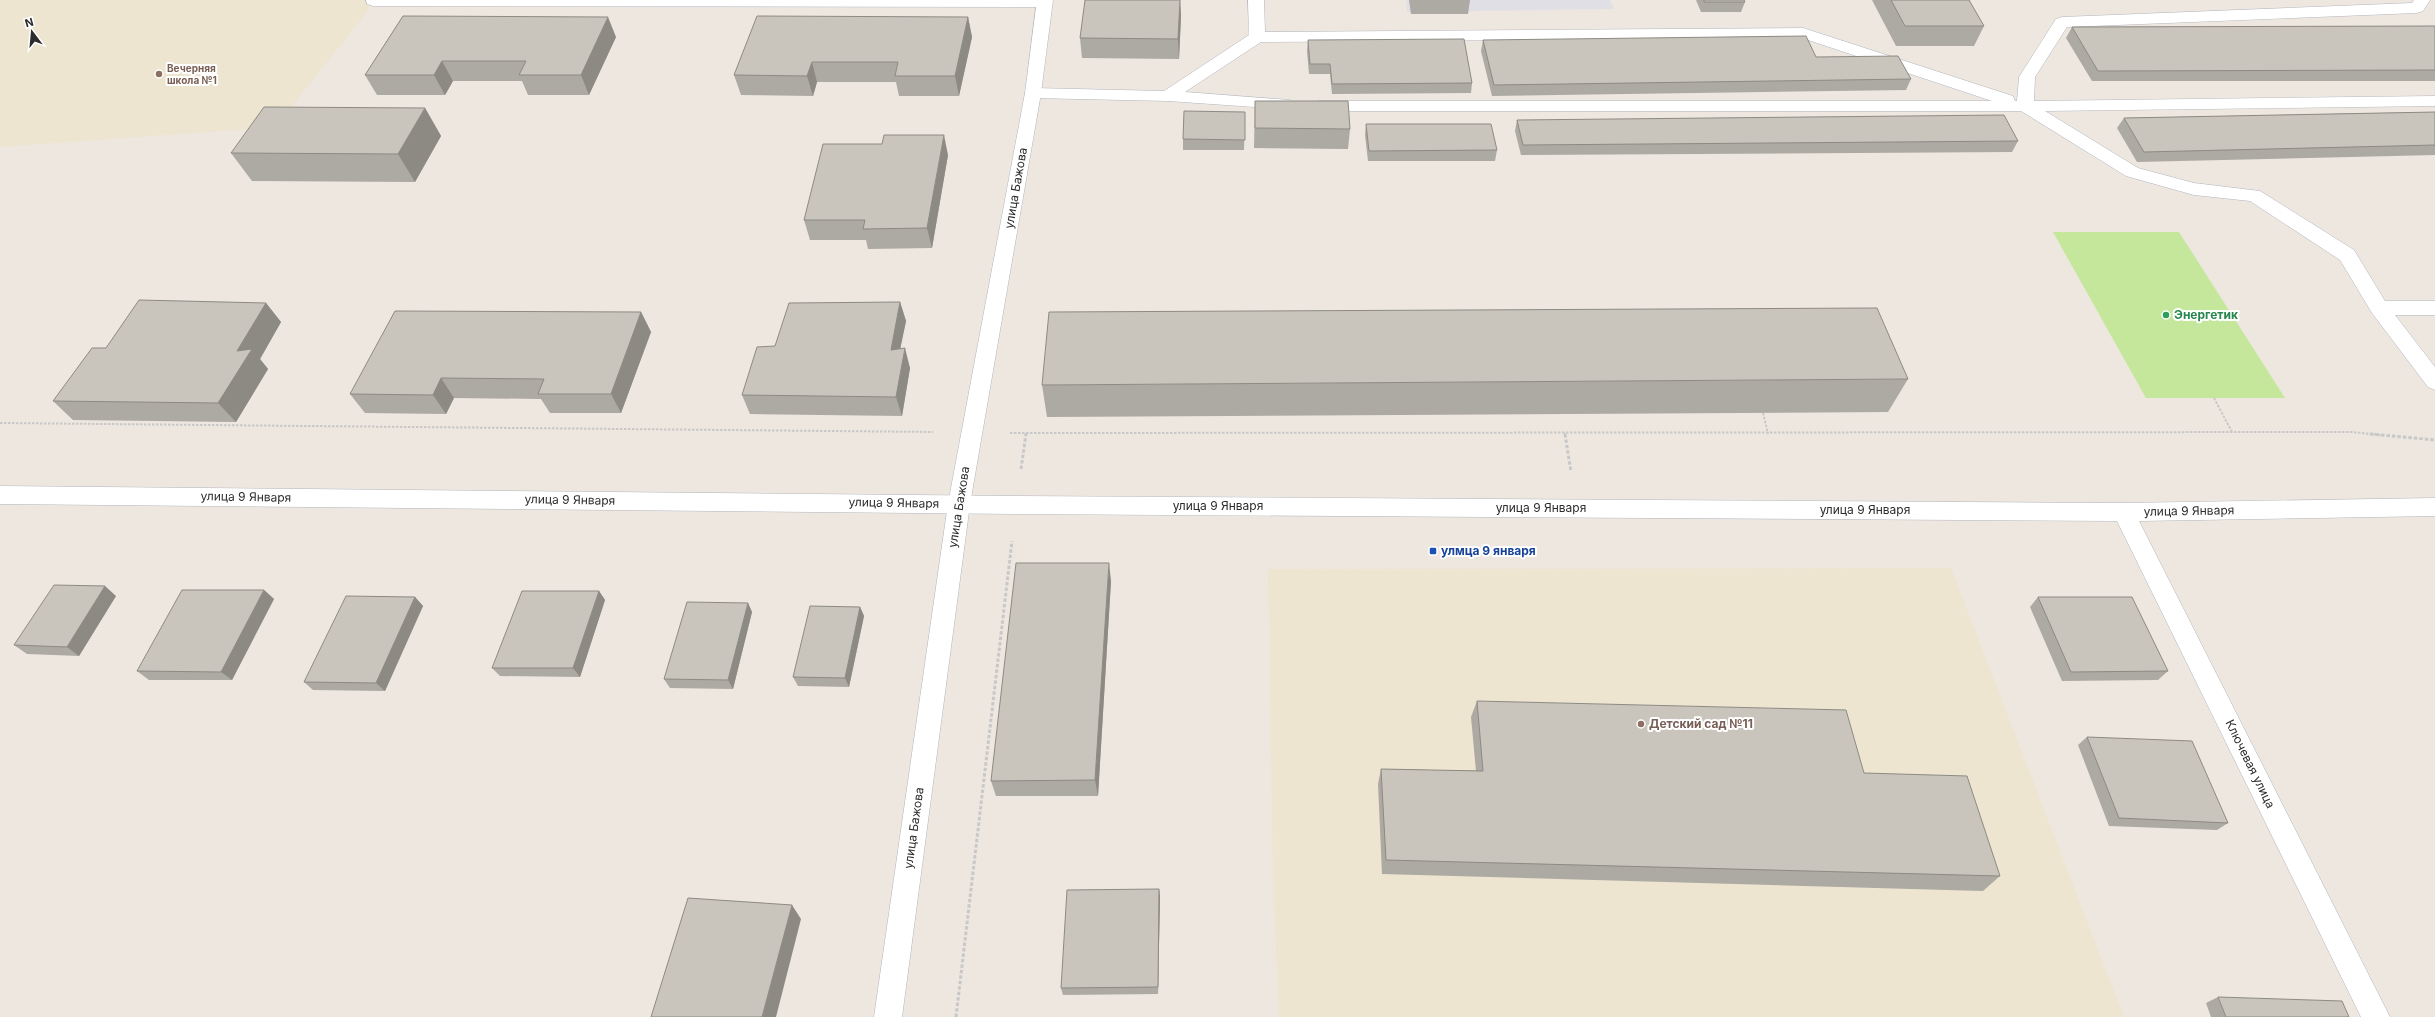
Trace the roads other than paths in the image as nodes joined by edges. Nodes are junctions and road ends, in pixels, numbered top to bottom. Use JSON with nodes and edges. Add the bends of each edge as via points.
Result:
{"nodes":[{"id":1,"x":1256,"y":0,"type":"edge"},
{"id":2,"x":2422,"y":0,"type":"edge"},
{"id":3,"x":373,"y":1,"type":"dead end"},
{"id":4,"x":1045,"y":1,"type":"edge"},
{"id":5,"x":1257,"y":37,"type":"junction"},
{"id":6,"x":1033,"y":93,"type":"junction"},
{"id":7,"x":1168,"y":96,"type":"junction"},
{"id":8,"x":2435,"y":101,"type":"edge"},
{"id":9,"x":2026,"y":106,"type":"junction"},
{"id":10,"x":2379,"y":308,"type":"junction"},
{"id":11,"x":2435,"y":308,"type":"edge"},
{"id":12,"x":2435,"y":382,"type":"edge"},
{"id":13,"x":0,"y":495,"type":"edge"},
{"id":14,"x":959,"y":504,"type":"junction"},
{"id":15,"x":2435,"y":507,"type":"edge"},
{"id":16,"x":2124,"y":512,"type":"junction"},
{"id":17,"x":888,"y":1017,"type":"edge"},
{"id":18,"x":2376,"y":1017,"type":"edge"}],
"edges":[{"from":1,"to":5,"type":"street"},
{"from":2,"to":9,"type":"street","via":[[2417,8],[2062,22],[2027,77]]},
{"from":3,"to":4,"type":"street"},
{"from":4,"to":6,"type":"street","name":"улица Бажова"},
{"from":5,"to":7,"type":"street"},
{"from":5,"to":9,"type":"street","via":[[1803,33]]},
{"from":6,"to":7,"type":"street"},
{"from":6,"to":14,"type":"street","name":"улица Бажова"},
{"from":7,"to":9,"type":"street","via":[[1331,107]]},
{"from":8,"to":9,"type":"street"},
{"from":9,"to":10,"type":"street","via":[[2132,172],[2194,189],[2254,194],[2347,255]]},
{"from":10,"to":11,"type":"street"},
{"from":10,"to":12,"type":"street"},
{"from":13,"to":14,"type":"street","name":"улица 9 Января"},
{"from":14,"to":16,"type":"street","name":"улица 9 Января"},
{"from":14,"to":17,"type":"street","name":"улица Бажова"},
{"from":15,"to":16,"type":"street","name":"улица 9 Января"},
{"from":16,"to":18,"type":"street","name":"Ключевая улица"}]}
